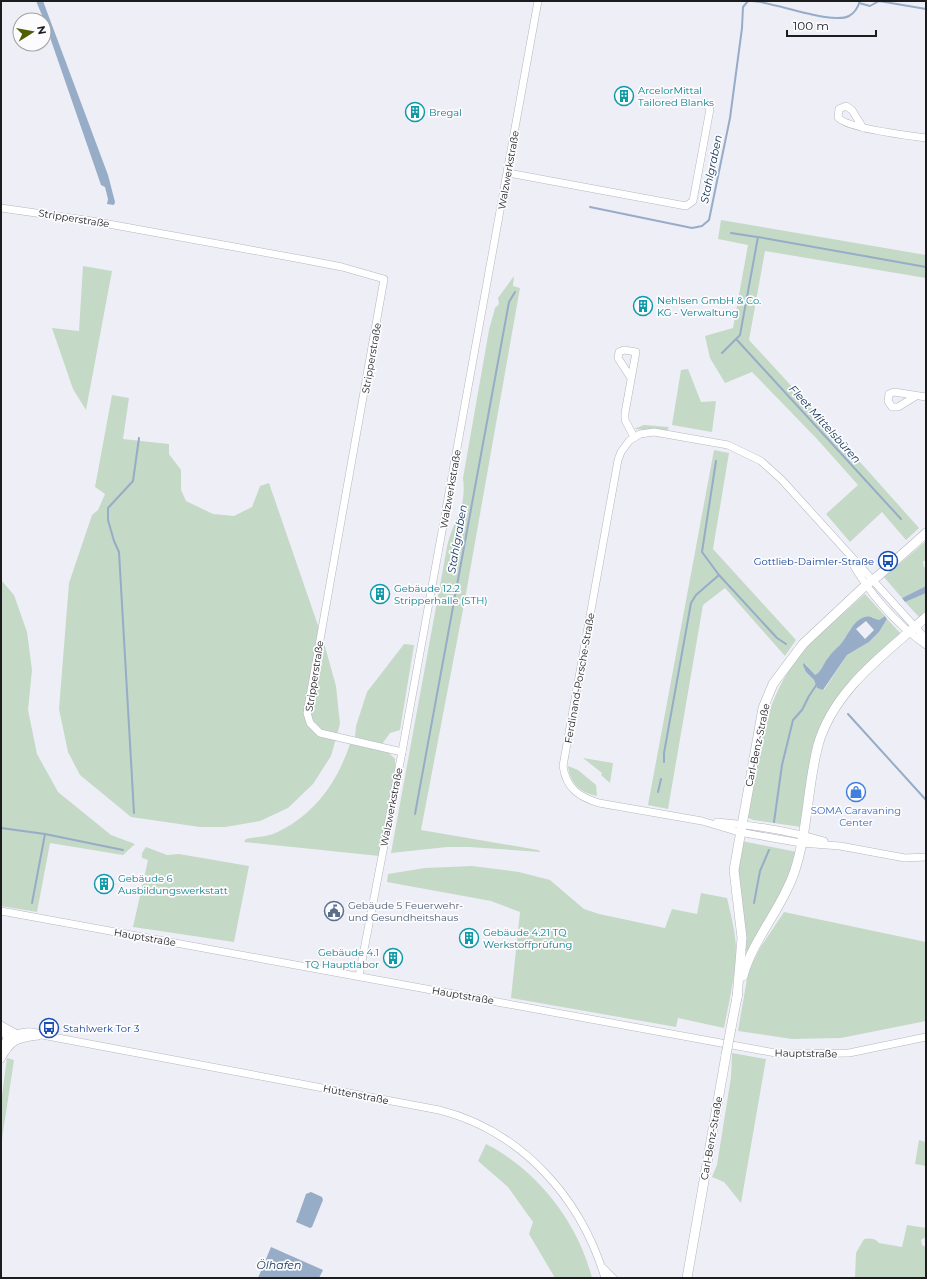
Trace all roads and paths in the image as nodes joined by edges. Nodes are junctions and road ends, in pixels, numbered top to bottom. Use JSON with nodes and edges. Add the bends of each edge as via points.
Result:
{"nodes":[{"id":1,"x":538,"y":1,"type":"edge"},
{"id":2,"x":706,"y":102,"type":"dead end"},
{"id":3,"x":862,"y":128,"type":"dead end"},
{"id":4,"x":926,"y":138,"type":"edge"},
{"id":5,"x":508,"y":172,"type":"junction"},
{"id":6,"x":1,"y":208,"type":"edge"},
{"id":7,"x":631,"y":378,"type":"dead end"},
{"id":8,"x":916,"y":396,"type":"dead end"},
{"id":9,"x":926,"y":397,"type":"edge"},
{"id":10,"x":634,"y":437,"type":"junction"},
{"id":11,"x":926,"y":533,"type":"edge"},
{"id":12,"x":869,"y":582,"type":"junction"},
{"id":13,"x":926,"y":617,"type":"edge"},
{"id":14,"x":912,"y":630,"type":"junction"},
{"id":15,"x":926,"y":639,"type":"edge"},
{"id":16,"x":926,"y":645,"type":"edge"},
{"id":17,"x":402,"y":752,"type":"junction"},
{"id":18,"x":740,"y":828,"type":"junction"},
{"id":19,"x":801,"y":839,"type":"junction"},
{"id":20,"x":926,"y":857,"type":"edge"},
{"id":21,"x":1,"y":911,"type":"edge"},
{"id":22,"x":359,"y":976,"type":"junction"},
{"id":23,"x":737,"y":998,"type":"junction"},
{"id":24,"x":1,"y":1025,"type":"edge"},
{"id":25,"x":1,"y":1029,"type":"edge"},
{"id":26,"x":926,"y":1037,"type":"edge"},
{"id":27,"x":14,"y":1038,"type":"junction"},
{"id":28,"x":1,"y":1048,"type":"edge"},
{"id":29,"x":1,"y":1059,"type":"edge"},
{"id":30,"x":602,"y":1266,"type":"junction"},
{"id":31,"x":687,"y":1274,"type":"edge"},
{"id":32,"x":605,"y":1278,"type":"edge"},
{"id":33,"x":613,"y":1278,"type":"edge"}],
"edges":[{"from":1,"to":5,"type":"street","name":"Walzwerkstraße"},
{"from":2,"to":5,"type":"street","via":[[710,109],[693,201],[686,206]]},
{"from":3,"to":4,"type":"street"},
{"from":5,"to":17,"type":"street","name":"Walzwerkstraße"},
{"from":6,"to":17,"type":"street","name":"Stripperstraße","via":[[92,221],[306,260],[384,279],[307,713],[310,723],[320,733]]},
{"from":7,"to":10,"type":"street","via":[[625,420]]},
{"from":8,"to":9,"type":"street"},
{"from":10,"to":12,"type":"street","via":[[654,432],[728,444],[761,461],[782,480],[844,549]]},
{"from":10,"to":18,"type":"street","name":"Ferdinand-Porsche-Straße","via":[[625,446],[618,460],[564,759],[564,772],[571,788],[587,800]]},
{"from":11,"to":12,"type":"street","name":"Carl-Benz-Straße"},
{"from":12,"to":14,"type":"street"},
{"from":12,"to":18,"type":"street","name":"Carl-Benz-Straße","via":[[807,640],[784,666],[773,684],[762,708]]},
{"from":13,"to":14,"type":"street","name":"Carl-Benz-Straße"},
{"from":14,"to":15,"type":"street"},
{"from":14,"to":16,"type":"street"},
{"from":14,"to":19,"type":"street","name":"Carl-Benz-Straße","via":[[848,688],[834,708],[818,745]]},
{"from":17,"to":22,"type":"street","name":"Walzwerkstraße"},
{"from":18,"to":19,"type":"street","name":"Ferdinand-Porsche-Straße"},
{"from":18,"to":23,"type":"street","name":"Carl-Benz-Straße","via":[[734,870],[742,938]]},
{"from":19,"to":20,"type":"street","name":"Ferdinand-Porsche-Straße","via":[[905,858]]},
{"from":19,"to":23,"type":"street","name":"Carl-Benz-Straße","via":[[788,891],[746,966]]},
{"from":21,"to":22,"type":"street","name":"Hauptstraße"},
{"from":22,"to":26,"type":"street","name":"Hauptstraße","via":[[781,1054],[849,1053]]},
{"from":23,"to":31,"type":"street","name":"Carl-Benz-Straße","bridge":true},
{"from":24,"to":27,"type":"street"},
{"from":25,"to":27,"type":"street"},
{"from":27,"to":28,"type":"street"},
{"from":27,"to":29,"type":"street"},
{"from":27,"to":30,"type":"street","name":"Hüttenstraße","via":[[36,1032],[439,1110],[471,1120],[512,1143],[553,1182],[587,1230]]},
{"from":30,"to":32,"type":"street","name":"Hüttenstraße"},
{"from":30,"to":33,"type":"street","name":"Hüttenstraße"}]}
